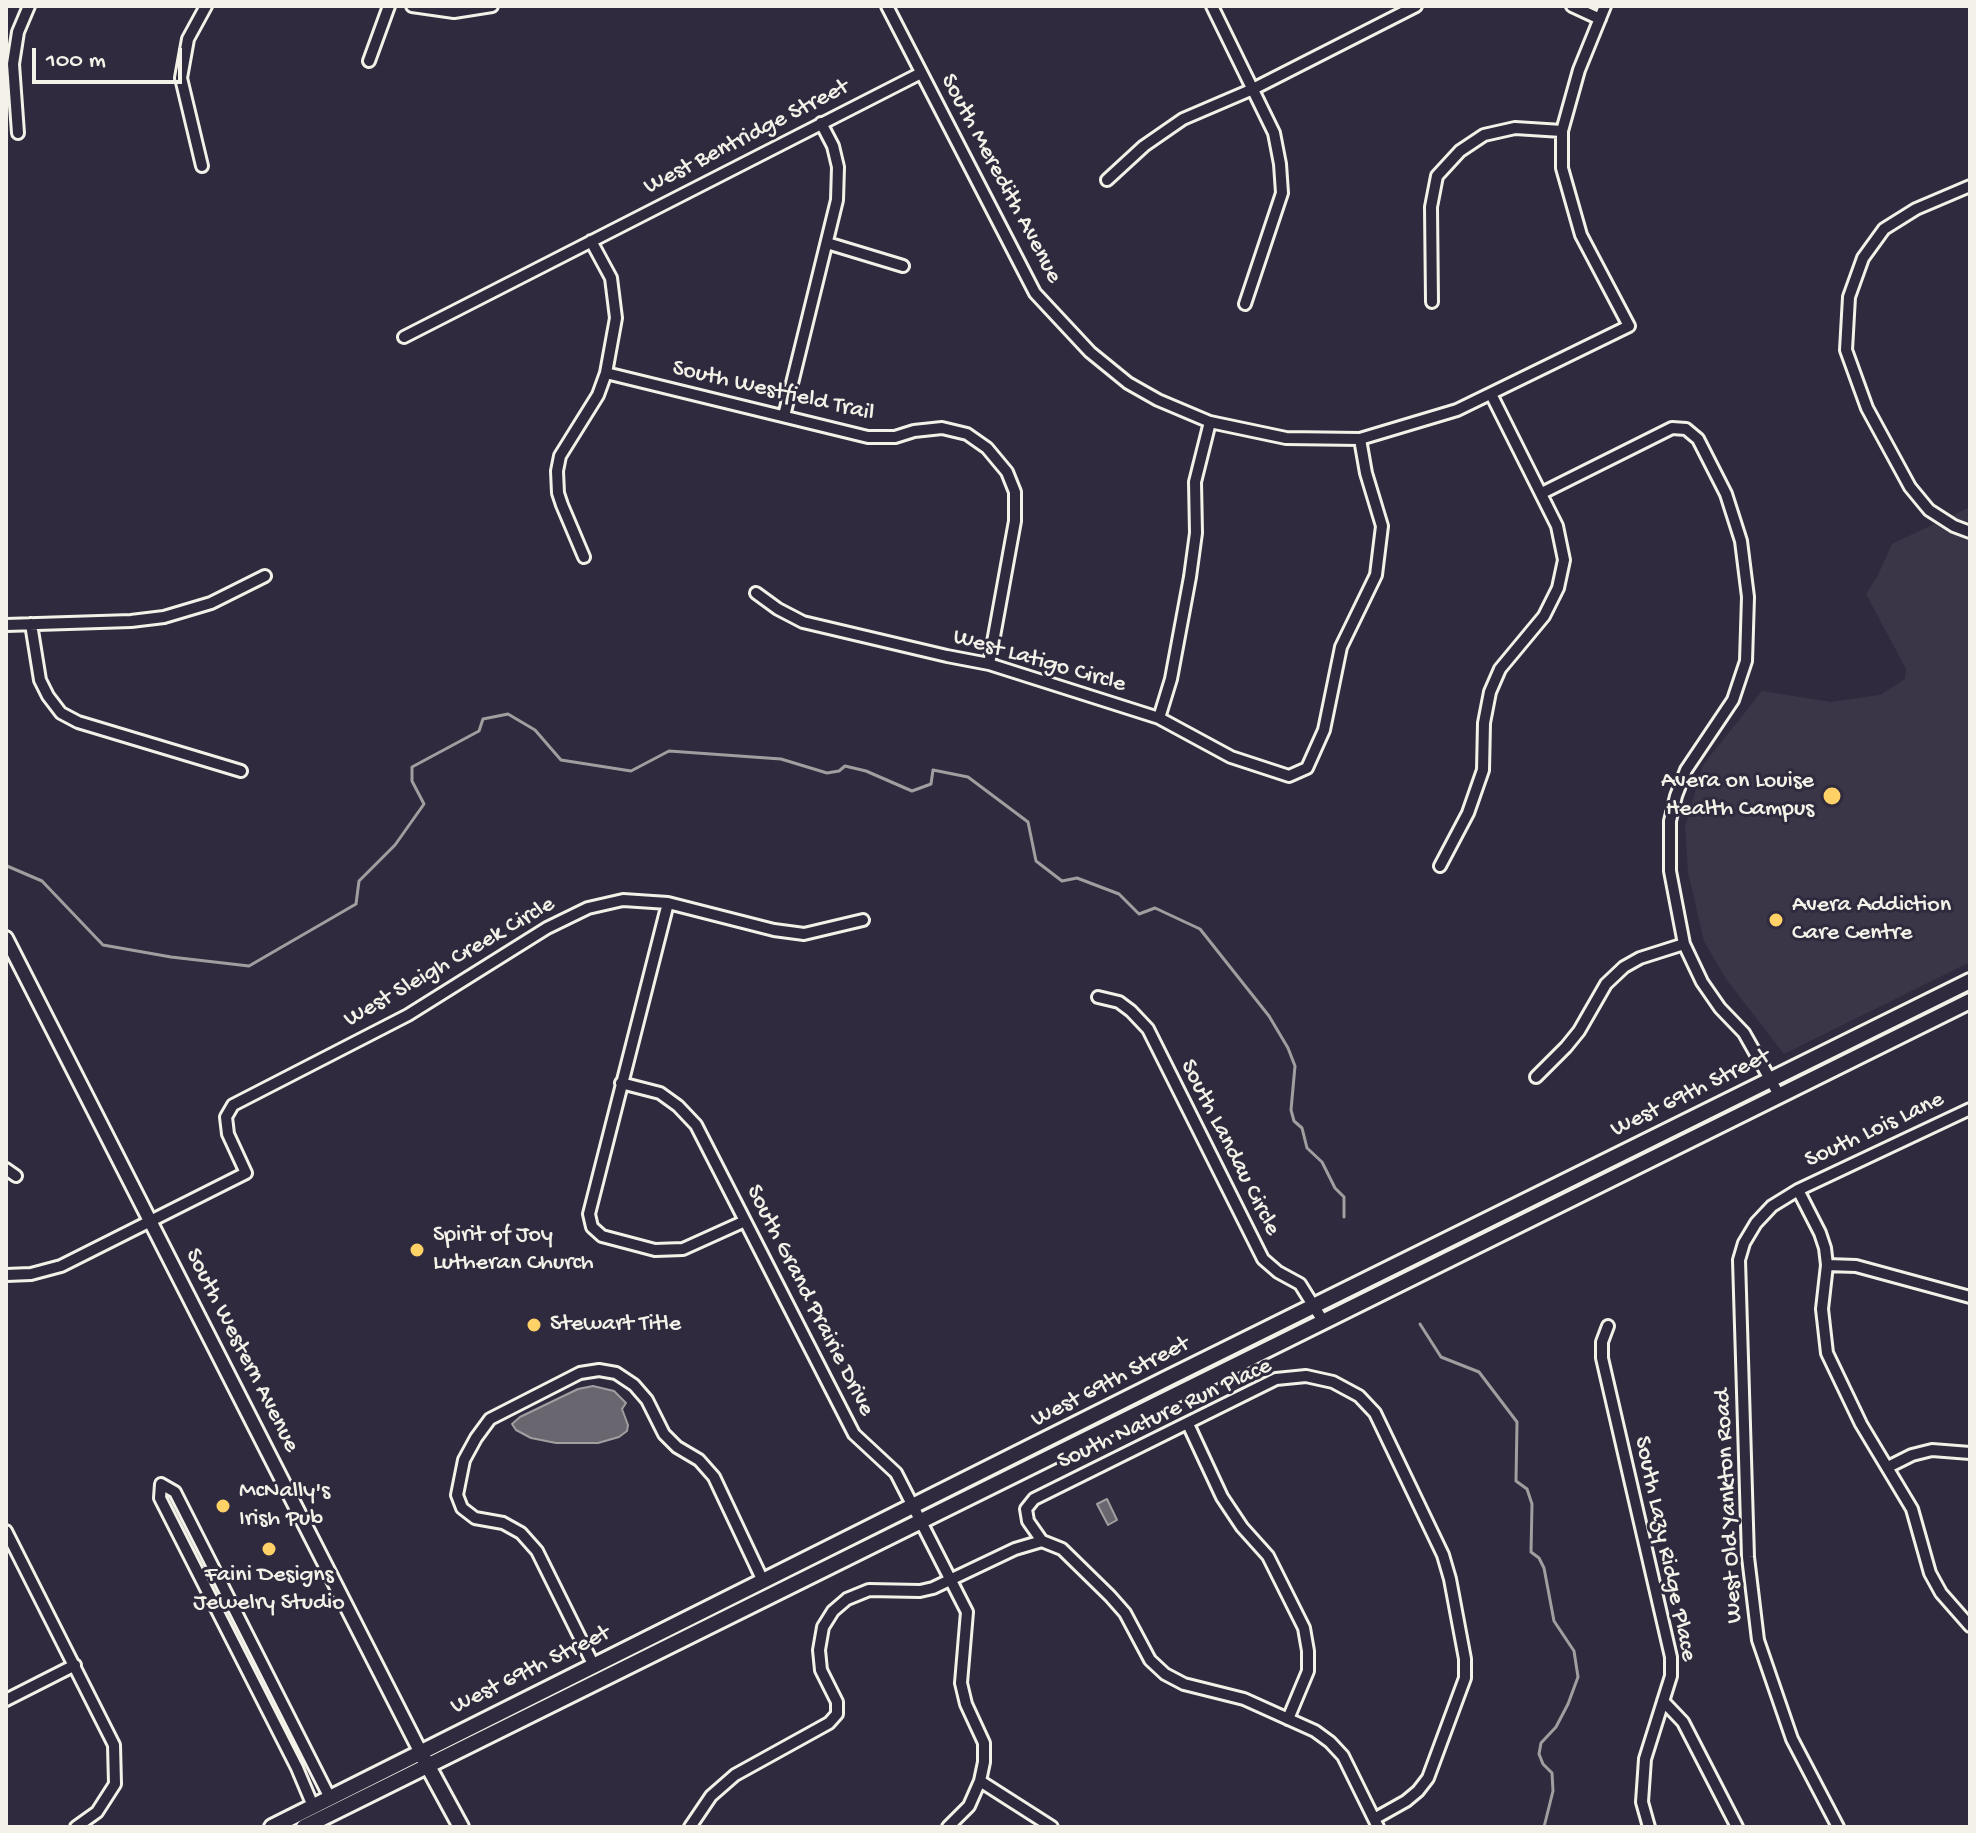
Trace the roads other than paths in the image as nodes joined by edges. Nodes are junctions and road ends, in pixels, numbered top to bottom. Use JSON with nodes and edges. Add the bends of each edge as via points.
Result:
{"nodes":[{"id":1,"x":29,"y":6,"type":"edge"},
{"id":2,"x":206,"y":6,"type":"edge"},
{"id":3,"x":389,"y":6,"type":"edge"},
{"id":4,"x":412,"y":6,"type":"edge"},
{"id":5,"x":492,"y":6,"type":"edge"},
{"id":6,"x":887,"y":6,"type":"edge"},
{"id":7,"x":1212,"y":6,"type":"edge"},
{"id":8,"x":1416,"y":6,"type":"edge"},
{"id":9,"x":1572,"y":6,"type":"edge"},
{"id":10,"x":1605,"y":6,"type":"edge"},
{"id":11,"x":1600,"y":19,"type":"junction"},
{"id":12,"x":369,"y":61,"type":"dead end"},
{"id":13,"x":921,"y":73,"type":"junction"},
{"id":14,"x":1253,"y":89,"type":"junction"},
{"id":15,"x":821,"y":123,"type":"junction"},
{"id":16,"x":1562,"y":131,"type":"junction"},
{"id":17,"x":18,"y":133,"type":"dead end"},
{"id":18,"x":202,"y":166,"type":"dead end"},
{"id":19,"x":1107,"y":180,"type":"dead end"},
{"id":20,"x":1970,"y":186,"type":"edge"},
{"id":21,"x":591,"y":241,"type":"junction"},
{"id":22,"x":827,"y":243,"type":"junction"},
{"id":23,"x":903,"y":266,"type":"dead end"},
{"id":24,"x":1432,"y":302,"type":"dead end"},
{"id":25,"x":1245,"y":304,"type":"dead end"},
{"id":26,"x":404,"y":337,"type":"dead end"},
{"id":27,"x":606,"y":373,"type":"junction"},
{"id":28,"x":1491,"y":394,"type":"junction"},
{"id":29,"x":784,"y":416,"type":"junction"},
{"id":30,"x":1210,"y":422,"type":"junction"},
{"id":31,"x":1360,"y":439,"type":"junction"},
{"id":32,"x":1542,"y":493,"type":"junction"},
{"id":33,"x":1970,"y":532,"type":"edge"},
{"id":34,"x":584,"y":557,"type":"dead end"},
{"id":35,"x":265,"y":576,"type":"dead end"},
{"id":36,"x":756,"y":593,"type":"dead end"},
{"id":37,"x":31,"y":624,"type":"junction"},
{"id":38,"x":6,"y":625,"type":"edge"},
{"id":39,"x":989,"y":664,"type":"junction"},
{"id":40,"x":1159,"y":718,"type":"junction"},
{"id":41,"x":241,"y":771,"type":"dead end"},
{"id":42,"x":1440,"y":866,"type":"dead end"},
{"id":43,"x":668,"y":903,"type":"junction"},
{"id":44,"x":863,"y":920,"type":"dead end"},
{"id":45,"x":6,"y":938,"type":"edge"},
{"id":46,"x":1684,"y":944,"type":"junction"},
{"id":47,"x":1970,"y":981,"type":"edge"},
{"id":48,"x":1098,"y":997,"type":"dead end"},
{"id":49,"x":1970,"y":1001,"type":"edge"},
{"id":50,"x":1536,"y":1077,"type":"dead end"},
{"id":51,"x":1771,"y":1079,"type":"junction"},
{"id":52,"x":621,"y":1083,"type":"junction"},
{"id":53,"x":1779,"y":1095,"type":"junction"},
{"id":54,"x":1970,"y":1109,"type":"edge"},
{"id":55,"x":6,"y":1169,"type":"edge"},
{"id":56,"x":16,"y":1176,"type":"dead end"},
{"id":57,"x":1798,"y":1190,"type":"junction"},
{"id":58,"x":745,"y":1221,"type":"junction"},
{"id":59,"x":151,"y":1222,"type":"junction"},
{"id":60,"x":1827,"y":1265,"type":"junction"},
{"id":61,"x":6,"y":1275,"type":"edge"},
{"id":62,"x":1969,"y":1293,"type":"edge"},
{"id":63,"x":1315,"y":1306,"type":"junction"},
{"id":64,"x":1323,"y":1321,"type":"junction"},
{"id":65,"x":1608,"y":1326,"type":"dead end"},
{"id":66,"x":1168,"y":1378,"type":"junction"},
{"id":67,"x":1176,"y":1395,"type":"junction"},
{"id":68,"x":1188,"y":1424,"type":"junction"},
{"id":69,"x":1970,"y":1453,"type":"edge"},
{"id":70,"x":1888,"y":1467,"type":"junction"},
{"id":71,"x":912,"y":1507,"type":"junction"},
{"id":72,"x":920,"y":1523,"type":"junction"},
{"id":73,"x":6,"y":1531,"type":"edge"},
{"id":74,"x":1042,"y":1541,"type":"junction"},
{"id":75,"x":952,"y":1578,"type":"junction"},
{"id":76,"x":763,"y":1581,"type":"junction"},
{"id":77,"x":772,"y":1596,"type":"junction"},
{"id":78,"x":1970,"y":1626,"type":"edge"},
{"id":79,"x":593,"y":1664,"type":"junction"},
{"id":80,"x":75,"y":1665,"type":"junction"},
{"id":81,"x":6,"y":1700,"type":"edge"},
{"id":82,"x":1663,"y":1701,"type":"junction"},
{"id":83,"x":1288,"y":1719,"type":"junction"},
{"id":84,"x":420,"y":1751,"type":"junction"},
{"id":85,"x":428,"y":1765,"type":"junction"},
{"id":86,"x":980,"y":1781,"type":"junction"},
{"id":87,"x":330,"y":1798,"type":"junction"},
{"id":88,"x":313,"y":1806,"type":"junction"},
{"id":89,"x":1376,"y":1823,"type":"edge"},
{"id":90,"x":76,"y":1827,"type":"edge"},
{"id":91,"x":272,"y":1827,"type":"edge"},
{"id":92,"x":304,"y":1827,"type":"edge"},
{"id":93,"x":461,"y":1827,"type":"edge"},
{"id":94,"x":690,"y":1827,"type":"edge"},
{"id":95,"x":948,"y":1827,"type":"edge"},
{"id":96,"x":1052,"y":1827,"type":"edge"},
{"id":97,"x":1649,"y":1827,"type":"edge"},
{"id":98,"x":1737,"y":1827,"type":"edge"},
{"id":99,"x":1838,"y":1827,"type":"edge"}],
"edges":[{"from":1,"to":17,"type":"street","via":[[13,64]]},
{"from":2,"to":18,"type":"street","via":[[188,39],[181,78]]},
{"from":3,"to":12,"type":"street"},
{"from":4,"to":5,"type":"street","via":[[454,12]]},
{"from":6,"to":13,"type":"street","name":"South Meredith Avenue"},
{"from":7,"to":14,"type":"street"},
{"from":8,"to":14,"type":"street"},
{"from":9,"to":11,"type":"street"},
{"from":10,"to":11,"type":"street"},
{"from":11,"to":16,"type":"street"},
{"from":13,"to":15,"type":"street","name":"West Bentridge Street"},
{"from":13,"to":30,"type":"street","name":"South Meredith Avenue","via":[[1035,293],[1090,352],[1128,383]]},
{"from":14,"to":19,"type":"street","via":[[1183,119]]},
{"from":14,"to":25,"type":"street","via":[[1274,133],[1282,193]]},
{"from":15,"to":21,"type":"street","name":"West Bentridge Street"},
{"from":15,"to":22,"type":"street","via":[[838,167]]},
{"from":16,"to":24,"type":"street","via":[[1515,128],[1484,135],[1437,176],[1431,207]]},
{"from":16,"to":28,"type":"street","name":"South Meredith Avenue","via":[[1562,168],[1581,235],[1629,326]]},
{"from":20,"to":33,"type":"street","via":[[1884,229],[1863,258],[1849,297],[1846,350],[1867,408],[1910,487],[1929,510]]},
{"from":21,"to":26,"type":"street","name":"West Bentridge Street"},
{"from":21,"to":27,"type":"street","via":[[615,295]]},
{"from":22,"to":23,"type":"street"},
{"from":22,"to":29,"type":"street"},
{"from":27,"to":29,"type":"street","name":"South Westfield Trail"},
{"from":27,"to":34,"type":"street","via":[[588,414],[560,456],[557,471],[558,493]]},
{"from":28,"to":31,"type":"street","name":"South Meredith Avenue","via":[[1446,414]]},
{"from":28,"to":32,"type":"street"},
{"from":29,"to":39,"type":"street","name":"South Westfield Trail","via":[[868,437],[942,428],[967,434],[1007,472],[1015,492],[1015,521]]},
{"from":30,"to":31,"type":"street","name":"South Meredith Avenue","via":[[1286,438]]},
{"from":30,"to":40,"type":"street","via":[[1195,482],[1190,577]]},
{"from":31,"to":40,"type":"street","name":"West Latigo Circle","via":[[1382,526],[1380,553],[1376,575],[1341,647],[1324,730],[1307,768],[1289,776],[1271,771],[1231,757]]},
{"from":32,"to":42,"type":"street","via":[[1564,560],[1558,588],[1544,616],[1500,669],[1490,692],[1483,770]]},
{"from":32,"to":46,"type":"street","via":[[1672,428],[1686,429],[1698,439],[1726,494],[1741,541],[1748,597],[1746,661],[1733,700],[1686,770],[1670,821],[1670,871]]},
{"from":35,"to":37,"type":"street","via":[[211,603],[164,617]]},
{"from":36,"to":39,"type":"street","name":"West Latigo Circle","via":[[803,622]]},
{"from":37,"to":38,"type":"street"},
{"from":37,"to":41,"type":"street","via":[[40,680],[61,713]]},
{"from":39,"to":40,"type":"street","name":"West Latigo Circle"},
{"from":43,"to":44,"type":"street","name":"West Sleigh Creek Circle","via":[[804,934]]},
{"from":43,"to":52,"type":"street"},
{"from":43,"to":59,"type":"street","name":"West Sleigh Creek Circle","via":[[623,900],[588,908],[408,1015],[233,1105],[226,1117],[228,1134],[246,1173]]},
{"from":45,"to":59,"type":"street","name":"South Western Avenue"},
{"from":46,"to":50,"type":"street","via":[[1624,967],[1606,984],[1572,1039]]},
{"from":46,"to":51,"type":"street","via":[[1702,982],[1744,1033]]},
{"from":47,"to":51,"type":"main road","name":"West 69th Street"},
{"from":48,"to":63,"type":"street","name":"South Landau Circle","via":[[1119,1002],[1148,1029],[1263,1259],[1300,1284]]},
{"from":49,"to":53,"type":"main road","name":"West 69th Street"},
{"from":51,"to":53,"type":"street"},
{"from":51,"to":63,"type":"main road","name":"West 69th Street"},
{"from":52,"to":58,"type":"street","name":"South Grand Prairie Drive","via":[[660,1093],[696,1125]]},
{"from":52,"to":58,"type":"street","via":[[589,1214],[592,1227],[602,1236],[655,1250],[683,1249]]},
{"from":53,"to":64,"type":"main road","name":"West 69th Street"},
{"from":54,"to":57,"type":"street","name":"South Lois Lane"},
{"from":55,"to":56,"type":"street"},
{"from":57,"to":60,"type":"street","via":[[1820,1233]]},
{"from":57,"to":99,"type":"street","name":"West Old Yankton Road","via":[[1756,1223],[1739,1260],[1748,1557],[1758,1640],[1769,1675],[1792,1739]]},
{"from":58,"to":71,"type":"street","name":"South Grand Prairie Drive","via":[[854,1434],[896,1473]]},
{"from":59,"to":61,"type":"street","via":[[61,1266]]},
{"from":59,"to":84,"type":"street","name":"South Western Avenue"},
{"from":60,"to":62,"type":"street","via":[[1856,1266]]},
{"from":60,"to":70,"type":"street","via":[[1822,1309],[1827,1353]]},
{"from":63,"to":64,"type":"street","name":"South Landau Circle"},
{"from":63,"to":66,"type":"main road","name":"West 69th Street"},
{"from":64,"to":67,"type":"main road","name":"West 69th Street"},
{"from":65,"to":82,"type":"street","name":"South Lazy Ridge Place","via":[[1602,1358],[1671,1657]]},
{"from":66,"to":67,"type":"main road"},
{"from":66,"to":71,"type":"main road","name":"West 69th Street"},
{"from":67,"to":72,"type":"main road","name":"West 69th Street"},
{"from":68,"to":74,"type":"street","name":"South Nature Run Place","via":[[1034,1499],[1026,1509],[1028,1521]]},
{"from":68,"to":83,"type":"street","via":[[1222,1497],[1268,1556],[1304,1628],[1308,1671]]},
{"from":68,"to":89,"type":"street","name":"South Nature Run Place","via":[[1276,1379],[1306,1376],[1333,1382],[1359,1396],[1375,1413],[1443,1555],[1465,1678],[1428,1778]]},
{"from":69,"to":70,"type":"street","via":[[1932,1450]]},
{"from":70,"to":78,"type":"street","via":[[1912,1509],[1930,1573]]},
{"from":71,"to":72,"type":"street","name":"South Grand Prairie Drive"},
{"from":71,"to":76,"type":"main road","name":"West 69th Street"},
{"from":72,"to":75,"type":"street","name":"South Grand Prairie Drive"},
{"from":72,"to":77,"type":"main road","name":"West 69th Street"},
{"from":73,"to":80,"type":"street"},
{"from":74,"to":75,"type":"street"},
{"from":74,"to":83,"type":"street","via":[[1062,1549],[1110,1596],[1150,1660],[1165,1674]]},
{"from":75,"to":86,"type":"street","name":"South Grand Prairie Drive","via":[[967,1612],[961,1683],[984,1743]]},
{"from":75,"to":94,"type":"street","via":[[920,1591],[869,1590],[833,1611],[823,1627],[819,1650],[837,1714],[735,1775],[711,1796]]},
{"from":76,"to":77,"type":"main road"},
{"from":76,"to":79,"type":"main road","name":"West 69th Street"},
{"from":76,"to":79,"type":"street","via":[[714,1477],[664,1434],[634,1385],[616,1373],[580,1373],[490,1419],[464,1460],[457,1495],[462,1508],[475,1518],[503,1523],[537,1551]]},
{"from":77,"to":85,"type":"main road","name":"West 69th Street"},
{"from":79,"to":84,"type":"main road","name":"West 69th Street"},
{"from":80,"to":81,"type":"street"},
{"from":80,"to":90,"type":"street","via":[[114,1745],[116,1765],[107,1799]]},
{"from":82,"to":97,"type":"street","name":"South Lazy Ridge Place","via":[[1644,1770],[1642,1802]]},
{"from":82,"to":98,"type":"street","via":[[1683,1722]]},
{"from":83,"to":89,"type":"street","via":[[1315,1731],[1343,1756]]},
{"from":84,"to":85,"type":"main road","name":"South Western Avenue"},
{"from":84,"to":87,"type":"main road","name":"West 69th Street"},
{"from":85,"to":92,"type":"main road","name":"West 69th Street"},
{"from":85,"to":93,"type":"main road","name":"South Western Avenue"},
{"from":86,"to":95,"type":"street","name":"South Grand Prairie Drive","via":[[969,1806]]},
{"from":86,"to":96,"type":"street"},
{"from":87,"to":88,"type":"main road","name":"West 69th Street"},
{"from":87,"to":88,"type":"street","via":[[175,1492],[161,1484],[160,1498]]},
{"from":88,"to":91,"type":"main road","name":"West 69th Street"}]}
